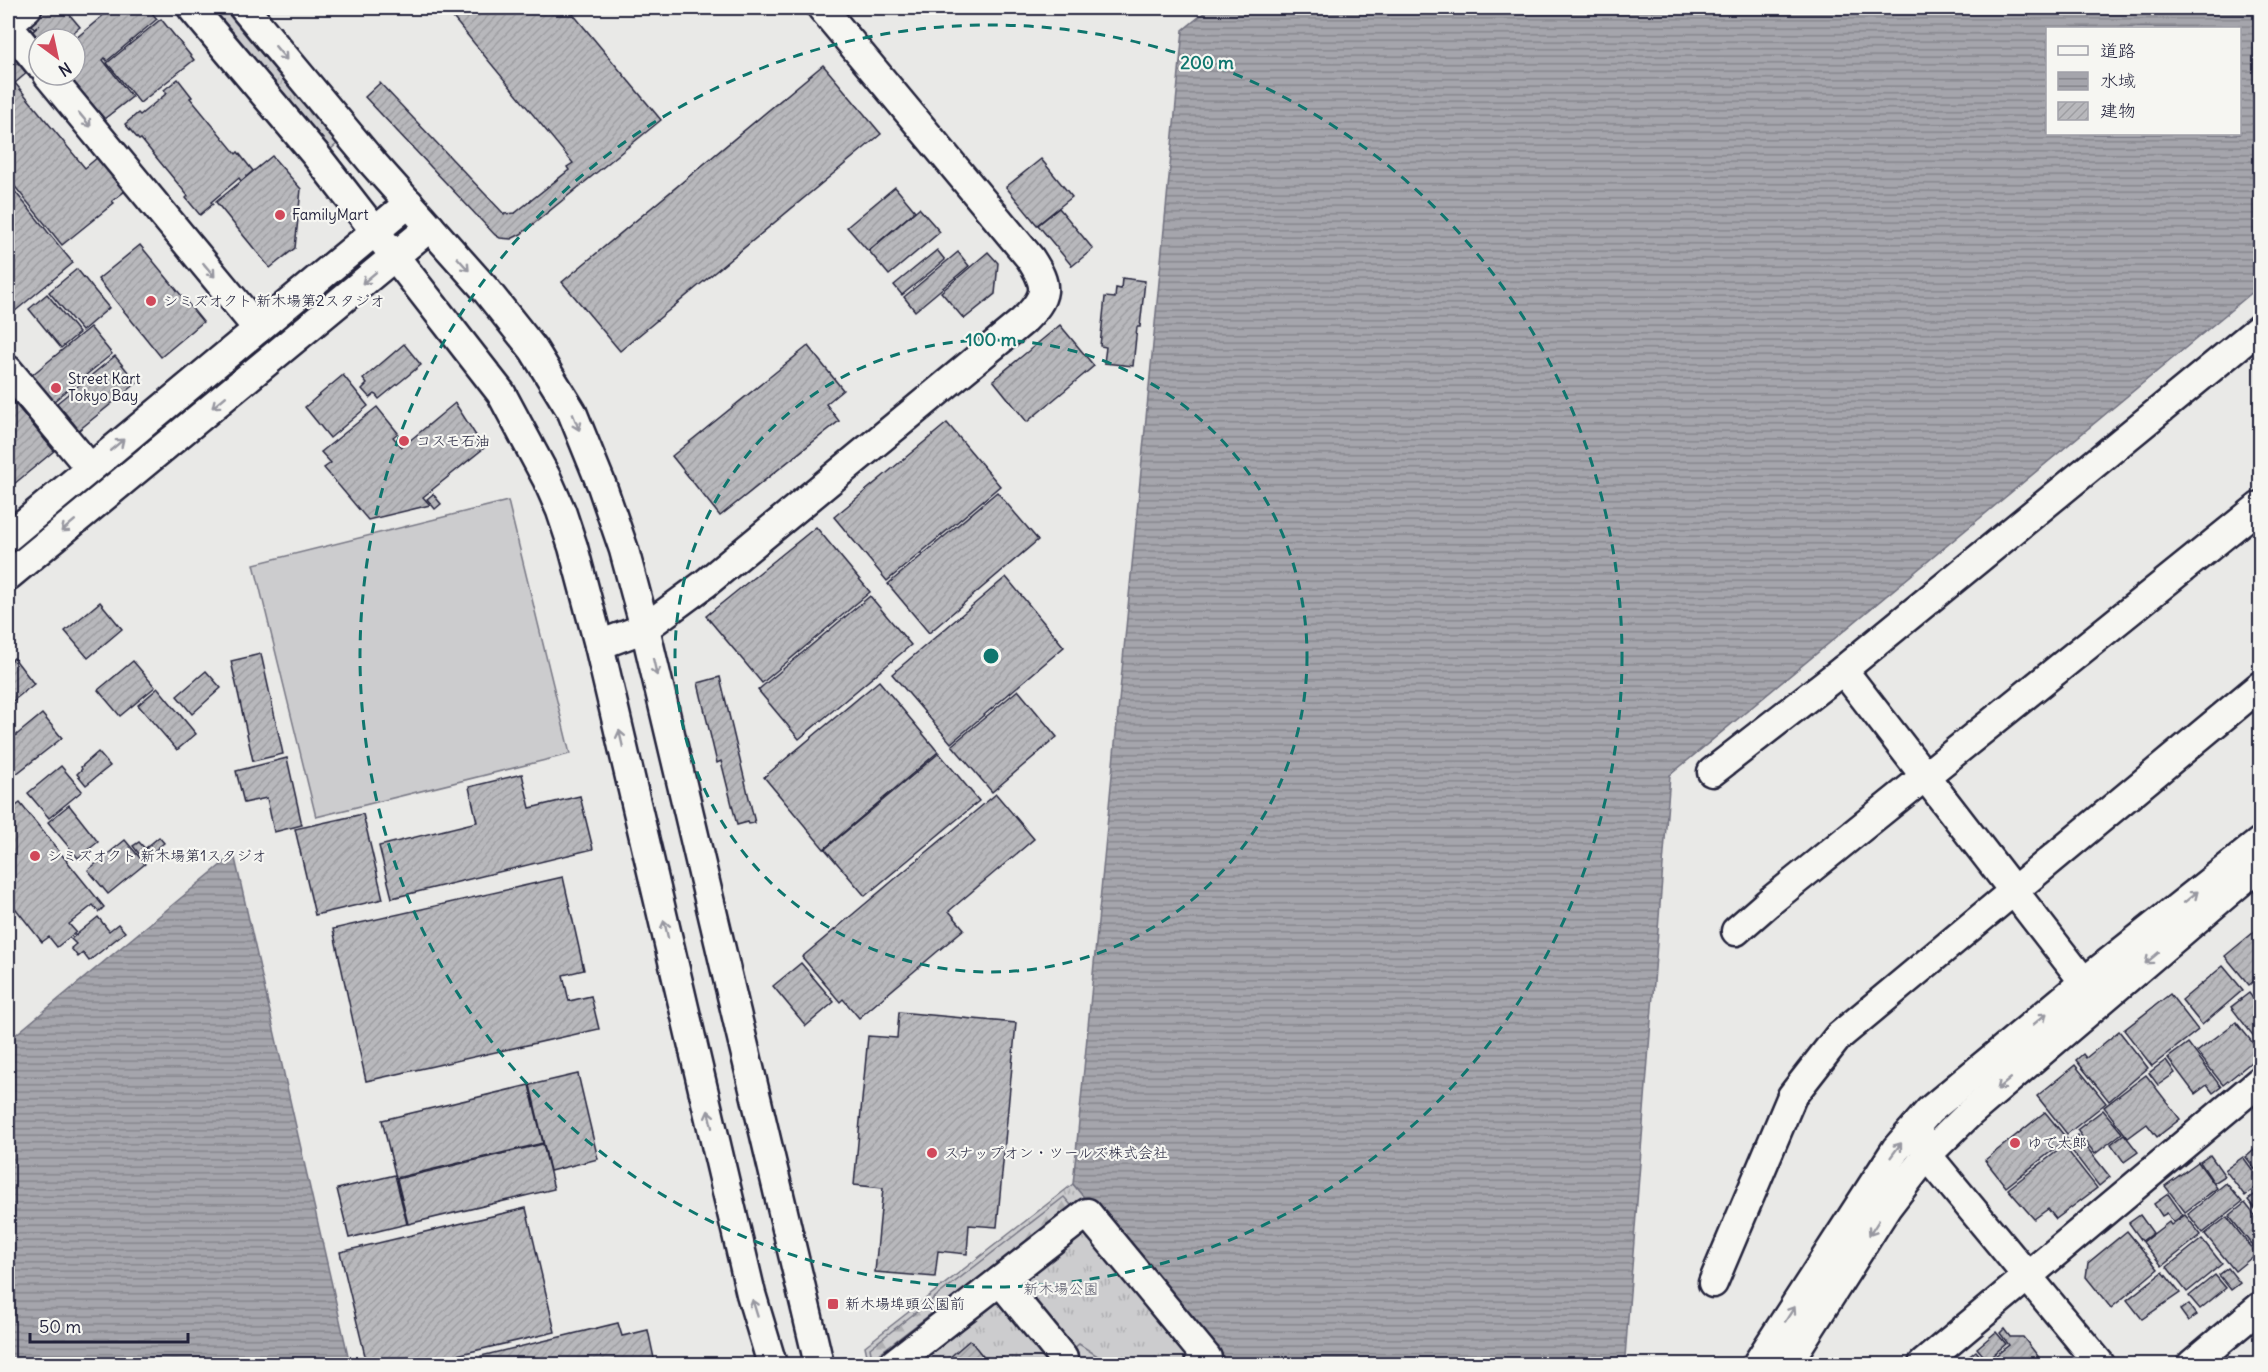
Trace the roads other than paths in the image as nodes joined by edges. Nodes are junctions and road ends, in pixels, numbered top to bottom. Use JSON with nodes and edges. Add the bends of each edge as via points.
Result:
{"nodes":[{"id":1,"x":27,"y":8,"type":"edge"},
{"id":2,"x":192,"y":8,"type":"edge"},
{"id":3,"x":244,"y":8,"type":"edge"},
{"id":4,"x":822,"y":8,"type":"edge"},
{"id":5,"x":8,"y":25,"type":"edge"},
{"id":6,"x":27,"y":49,"type":"edge"},
{"id":7,"x":58,"y":87,"type":"edge"},
{"id":8,"x":409,"y":203,"type":"junction"},
{"id":9,"x":430,"y":227,"type":"junction"},
{"id":10,"x":375,"y":231,"type":"junction"},
{"id":11,"x":394,"y":256,"type":"junction"},
{"id":12,"x":2260,"y":328,"type":"edge"},
{"id":13,"x":258,"y":329,"type":"junction"},
{"id":14,"x":8,"y":369,"type":"edge"},
{"id":15,"x":90,"y":468,"type":"junction"},
{"id":16,"x":2260,"y":506,"type":"edge"},
{"id":17,"x":8,"y":537,"type":"edge"},
{"id":18,"x":8,"y":576,"type":"edge"},
{"id":19,"x":645,"y":628,"type":"junction"},
{"id":20,"x":599,"y":645,"type":"junction"},
{"id":21,"x":1843,"y":670,"type":"junction"},
{"id":22,"x":2260,"y":686,"type":"edge"},
{"id":23,"x":1712,"y":772,"type":"dead end"},
{"id":24,"x":1924,"y":777,"type":"junction"},
{"id":25,"x":2260,"y":842,"type":"edge"},
{"id":26,"x":2260,"y":865,"type":"edge"},
{"id":27,"x":2014,"y":891,"type":"junction"},
{"id":28,"x":1736,"y":931,"type":"dead end"},
{"id":29,"x":2084,"y":982,"type":"junction"},
{"id":30,"x":2260,"y":1081,"type":"edge"},
{"id":31,"x":1916,"y":1126,"type":"junction"},
{"id":32,"x":1928,"y":1155,"type":"junction"},
{"id":33,"x":2026,"y":1277,"type":"junction"},
{"id":34,"x":1000,"y":1281,"type":"junction"},
{"id":35,"x":1713,"y":1283,"type":"dead end"},
{"id":36,"x":2260,"y":1306,"type":"edge"},
{"id":37,"x":1063,"y":1358,"type":"dead end"},
{"id":38,"x":1758,"y":1364,"type":"edge"},
{"id":39,"x":772,"y":1365,"type":"edge"},
{"id":40,"x":819,"y":1365,"type":"edge"},
{"id":41,"x":893,"y":1365,"type":"edge"},
{"id":42,"x":1199,"y":1365,"type":"edge"},
{"id":43,"x":1786,"y":1365,"type":"edge"},
{"id":44,"x":1923,"y":1365,"type":"edge"},
{"id":45,"x":2100,"y":1365,"type":"edge"},
{"id":46,"x":2192,"y":1365,"type":"edge"}],
"edges":[{"from":1,"to":5,"type":"street"},
{"from":2,"to":10,"type":"street"},
{"from":3,"to":8,"type":"street","one_way":true},
{"from":4,"to":19,"type":"street","via":[[1030,258],[1044,282],[1042,300],[1014,328],[706,583]]},
{"from":5,"to":6,"type":"street"},
{"from":7,"to":13,"type":"street","one_way":true},
{"from":8,"to":9,"type":"street"},
{"from":8,"to":10,"type":"street"},
{"from":9,"to":11,"type":"street"},
{"from":9,"to":19,"type":"street","one_way":true,"via":[[533,349],[572,412],[617,529]]},
{"from":10,"to":11,"type":"street"},
{"from":10,"to":13,"type":"street"},
{"from":11,"to":18,"type":"street","one_way":true},
{"from":11,"to":20,"type":"street","via":[[501,393],[526,438],[561,511]]},
{"from":12,"to":21,"type":"street"},
{"from":15,"to":13,"type":"street","one_way":true},
{"from":14,"to":15,"type":"street"},
{"from":15,"to":17,"type":"street"},
{"from":16,"to":24,"type":"street"},
{"from":19,"to":20,"type":"street"},
{"from":19,"to":40,"type":"street","one_way":true},
{"from":39,"to":20,"type":"street","one_way":true,"via":[[745,1270]]},
{"from":21,"to":23,"type":"street"},
{"from":21,"to":24,"type":"street"},
{"from":22,"to":27,"type":"street"},
{"from":24,"to":27,"type":"street"},
{"from":24,"to":28,"type":"street"},
{"from":29,"to":25,"type":"street","one_way":true},
{"from":26,"to":32,"type":"street","one_way":true,"via":[[1971,1112]]},
{"from":27,"to":29,"type":"street"},
{"from":27,"to":35,"type":"street","via":[[1838,1036],[1810,1070],[1792,1096]]},
{"from":31,"to":29,"type":"street","one_way":true},
{"from":30,"to":33,"type":"street"},
{"from":31,"to":32,"type":"street"},
{"from":38,"to":31,"type":"street","one_way":true,"via":[[1896,1149]]},
{"from":32,"to":33,"type":"street"},
{"from":32,"to":43,"type":"street","one_way":true,"via":[[1887,1207]]},
{"from":33,"to":44,"type":"street"},
{"from":33,"to":45,"type":"street"},
{"from":34,"to":37,"type":"street"},
{"from":34,"to":41,"type":"street"},
{"from":34,"to":42,"type":"street","via":[[1087,1213],[1207,1358]]},
{"from":36,"to":46,"type":"street"}]}
